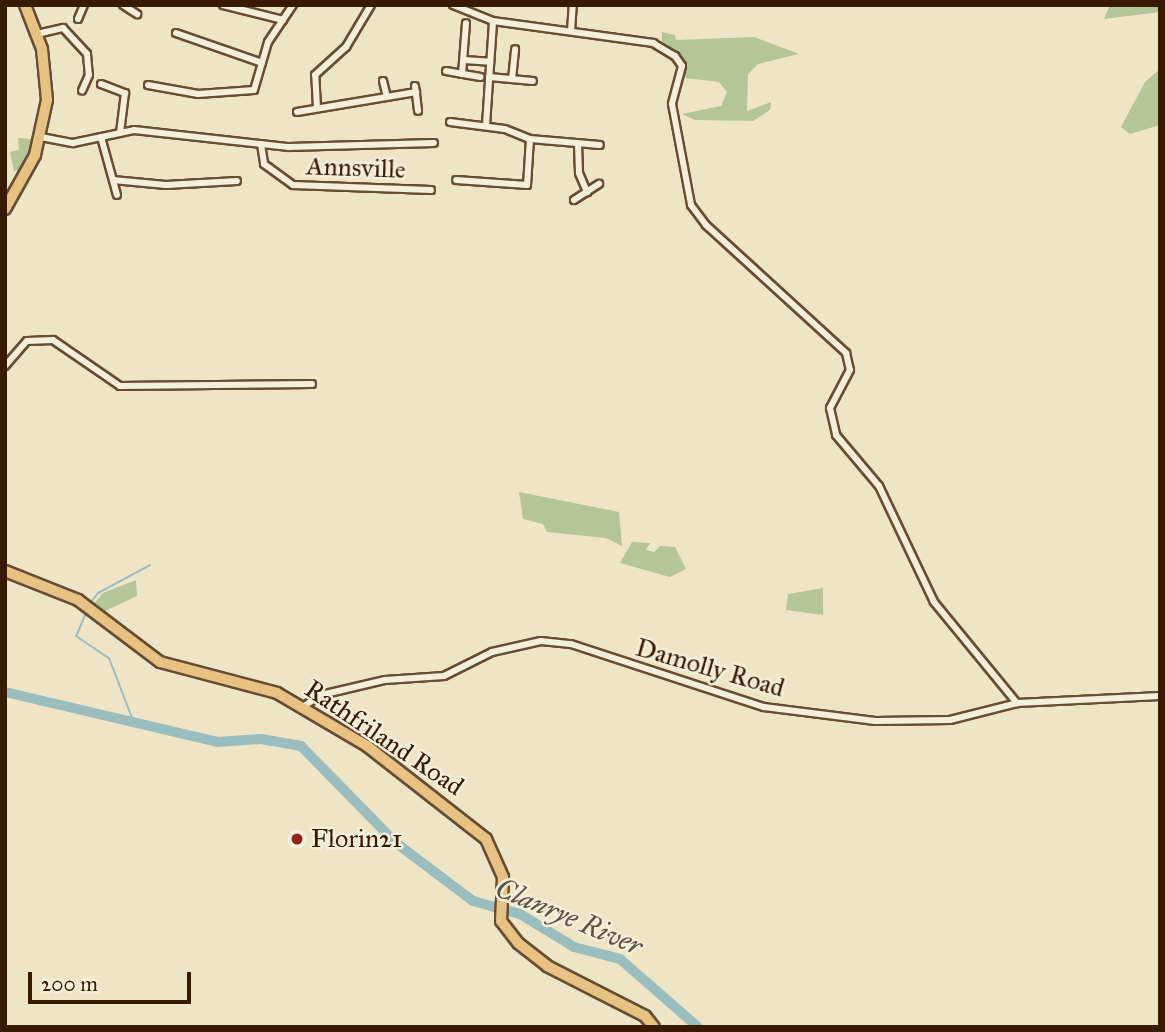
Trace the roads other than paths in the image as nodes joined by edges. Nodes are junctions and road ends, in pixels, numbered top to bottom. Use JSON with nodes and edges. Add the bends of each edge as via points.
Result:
{"nodes":[{"id":1,"x":25,"y":5,"type":"edge"},
{"id":2,"x":84,"y":5,"type":"edge"},
{"id":3,"x":122,"y":5,"type":"edge"},
{"id":4,"x":223,"y":5,"type":"edge"},
{"id":5,"x":293,"y":5,"type":"edge"},
{"id":6,"x":371,"y":5,"type":"edge"},
{"id":7,"x":453,"y":5,"type":"edge"},
{"id":8,"x":573,"y":5,"type":"edge"},
{"id":9,"x":137,"y":14,"type":"dead end"},
{"id":10,"x":78,"y":19,"type":"dead end"},
{"id":11,"x":283,"y":20,"type":"junction"},
{"id":12,"x":493,"y":21,"type":"junction"},
{"id":13,"x":466,"y":23,"type":"dead end"},
{"id":14,"x":571,"y":31,"type":"junction"},
{"id":15,"x":176,"y":33,"type":"dead end"},
{"id":16,"x":37,"y":34,"type":"junction"},
{"id":17,"x":515,"y":49,"type":"dead end"},
{"id":18,"x":464,"y":60,"type":"junction"},
{"id":19,"x":490,"y":62,"type":"junction"},
{"id":20,"x":262,"y":63,"type":"junction"},
{"id":21,"x":446,"y":72,"type":"dead end"},
{"id":22,"x":463,"y":74,"type":"junction"},
{"id":23,"x":480,"y":77,"type":"dead end"},
{"id":24,"x":489,"y":78,"type":"junction"},
{"id":25,"x":512,"y":79,"type":"junction"},
{"id":26,"x":383,"y":81,"type":"dead end"},
{"id":27,"x":533,"y":81,"type":"dead end"},
{"id":28,"x":101,"y":84,"type":"dead end"},
{"id":29,"x":148,"y":85,"type":"dead end"},
{"id":30,"x":82,"y":91,"type":"dead end"},
{"id":31,"x":387,"y":97,"type":"junction"},
{"id":32,"x":317,"y":108,"type":"junction"},
{"id":33,"x":418,"y":111,"type":"dead end"},
{"id":34,"x":298,"y":112,"type":"dead end"},
{"id":35,"x":450,"y":122,"type":"dead end"},
{"id":36,"x":486,"y":125,"type":"junction"},
{"id":37,"x":120,"y":133,"type":"junction"},
{"id":38,"x":41,"y":137,"type":"junction"},
{"id":39,"x":101,"y":137,"type":"junction"},
{"id":40,"x":530,"y":139,"type":"junction"},
{"id":41,"x":434,"y":143,"type":"dead end"},
{"id":42,"x":261,"y":144,"type":"junction"},
{"id":43,"x":578,"y":144,"type":"junction"},
{"id":44,"x":600,"y":145,"type":"dead end"},
{"id":45,"x":113,"y":180,"type":"junction"},
{"id":46,"x":456,"y":180,"type":"dead end"},
{"id":47,"x":237,"y":181,"type":"dead end"},
{"id":48,"x":426,"y":181,"type":"dead end"},
{"id":49,"x":598,"y":184,"type":"dead end"},
{"id":50,"x":587,"y":192,"type":"junction"},
{"id":51,"x":117,"y":195,"type":"dead end"},
{"id":52,"x":575,"y":200,"type":"dead end"},
{"id":53,"x":5,"y":209,"type":"edge"},
{"id":54,"x":5,"y":366,"type":"edge"},
{"id":55,"x":312,"y":384,"type":"dead end"},
{"id":56,"x":5,"y":571,"type":"edge"},
{"id":57,"x":1160,"y":696,"type":"edge"},
{"id":58,"x":1017,"y":703,"type":"junction"},
{"id":59,"x":304,"y":706,"type":"junction"},
{"id":60,"x":653,"y":1027,"type":"edge"}],
"edges":[{"from":1,"to":16,"type":"main road"},
{"from":2,"to":10,"type":"street"},
{"from":3,"to":9,"type":"street"},
{"from":4,"to":11,"type":"street"},
{"from":5,"to":11,"type":"street"},
{"from":6,"to":32,"type":"street","via":[[346,47],[315,75]]},
{"from":7,"to":12,"type":"street"},
{"from":8,"to":14,"type":"street"},
{"from":11,"to":20,"type":"street"},
{"from":12,"to":14,"type":"street"},
{"from":12,"to":19,"type":"street"},
{"from":13,"to":18,"type":"street"},
{"from":14,"to":58,"type":"street","via":[[653,43],[676,56],[682,66],[672,104],[691,205],[706,225],[846,353],[850,370],[830,408],[836,435],[879,486],[934,602]]},
{"from":15,"to":20,"type":"street"},
{"from":16,"to":30,"type":"street","via":[[63,28],[87,54],[89,75]]},
{"from":16,"to":38,"type":"main road","via":[[47,82]]},
{"from":17,"to":25,"type":"street"},
{"from":18,"to":19,"type":"street"},
{"from":18,"to":22,"type":"street"},
{"from":19,"to":24,"type":"street"},
{"from":20,"to":29,"type":"street","via":[[258,86],[248,93],[198,94]]},
{"from":21,"to":22,"type":"street"},
{"from":22,"to":23,"type":"street"},
{"from":24,"to":25,"type":"street"},
{"from":24,"to":36,"type":"street"},
{"from":25,"to":27,"type":"street"},
{"from":26,"to":31,"type":"street"},
{"from":28,"to":37,"type":"street","via":[[125,93]]},
{"from":31,"to":32,"type":"street"},
{"from":31,"to":33,"type":"street","via":[[416,89]]},
{"from":32,"to":34,"type":"street"},
{"from":35,"to":36,"type":"street"},
{"from":36,"to":40,"type":"street"},
{"from":37,"to":39,"type":"street","name":"Annsville"},
{"from":37,"to":42,"type":"street","name":"Annsville"},
{"from":38,"to":39,"type":"street","name":"Annsville","via":[[73,143]]},
{"from":38,"to":53,"type":"main road"},
{"from":39,"to":45,"type":"street"},
{"from":40,"to":43,"type":"street"},
{"from":40,"to":46,"type":"street","via":[[527,185]]},
{"from":41,"to":42,"type":"street","name":"Annsville"},
{"from":42,"to":48,"type":"street","name":"Annsville","via":[[264,164],[293,185],[428,190]]},
{"from":43,"to":44,"type":"street"},
{"from":43,"to":50,"type":"street","via":[[579,173]]},
{"from":45,"to":47,"type":"street","via":[[166,185]]},
{"from":45,"to":51,"type":"street"},
{"from":49,"to":50,"type":"street"},
{"from":50,"to":52,"type":"street"},
{"from":54,"to":55,"type":"street","via":[[27,341],[52,340],[120,386]]},
{"from":56,"to":59,"type":"main road","name":"Rathfriland Road","via":[[78,600],[160,662],[260,687]]},
{"from":57,"to":58,"type":"street","name":"Damolly Road"},
{"from":58,"to":59,"type":"street","name":"Damolly Road","via":[[950,720],[875,721],[783,711],[571,644],[541,641],[492,652],[444,677],[386,680],[321,695]]},
{"from":59,"to":60,"type":"main road","name":"Rathfriland Road","via":[[475,826],[499,863],[501,921],[547,966],[626,1005]]}]}
